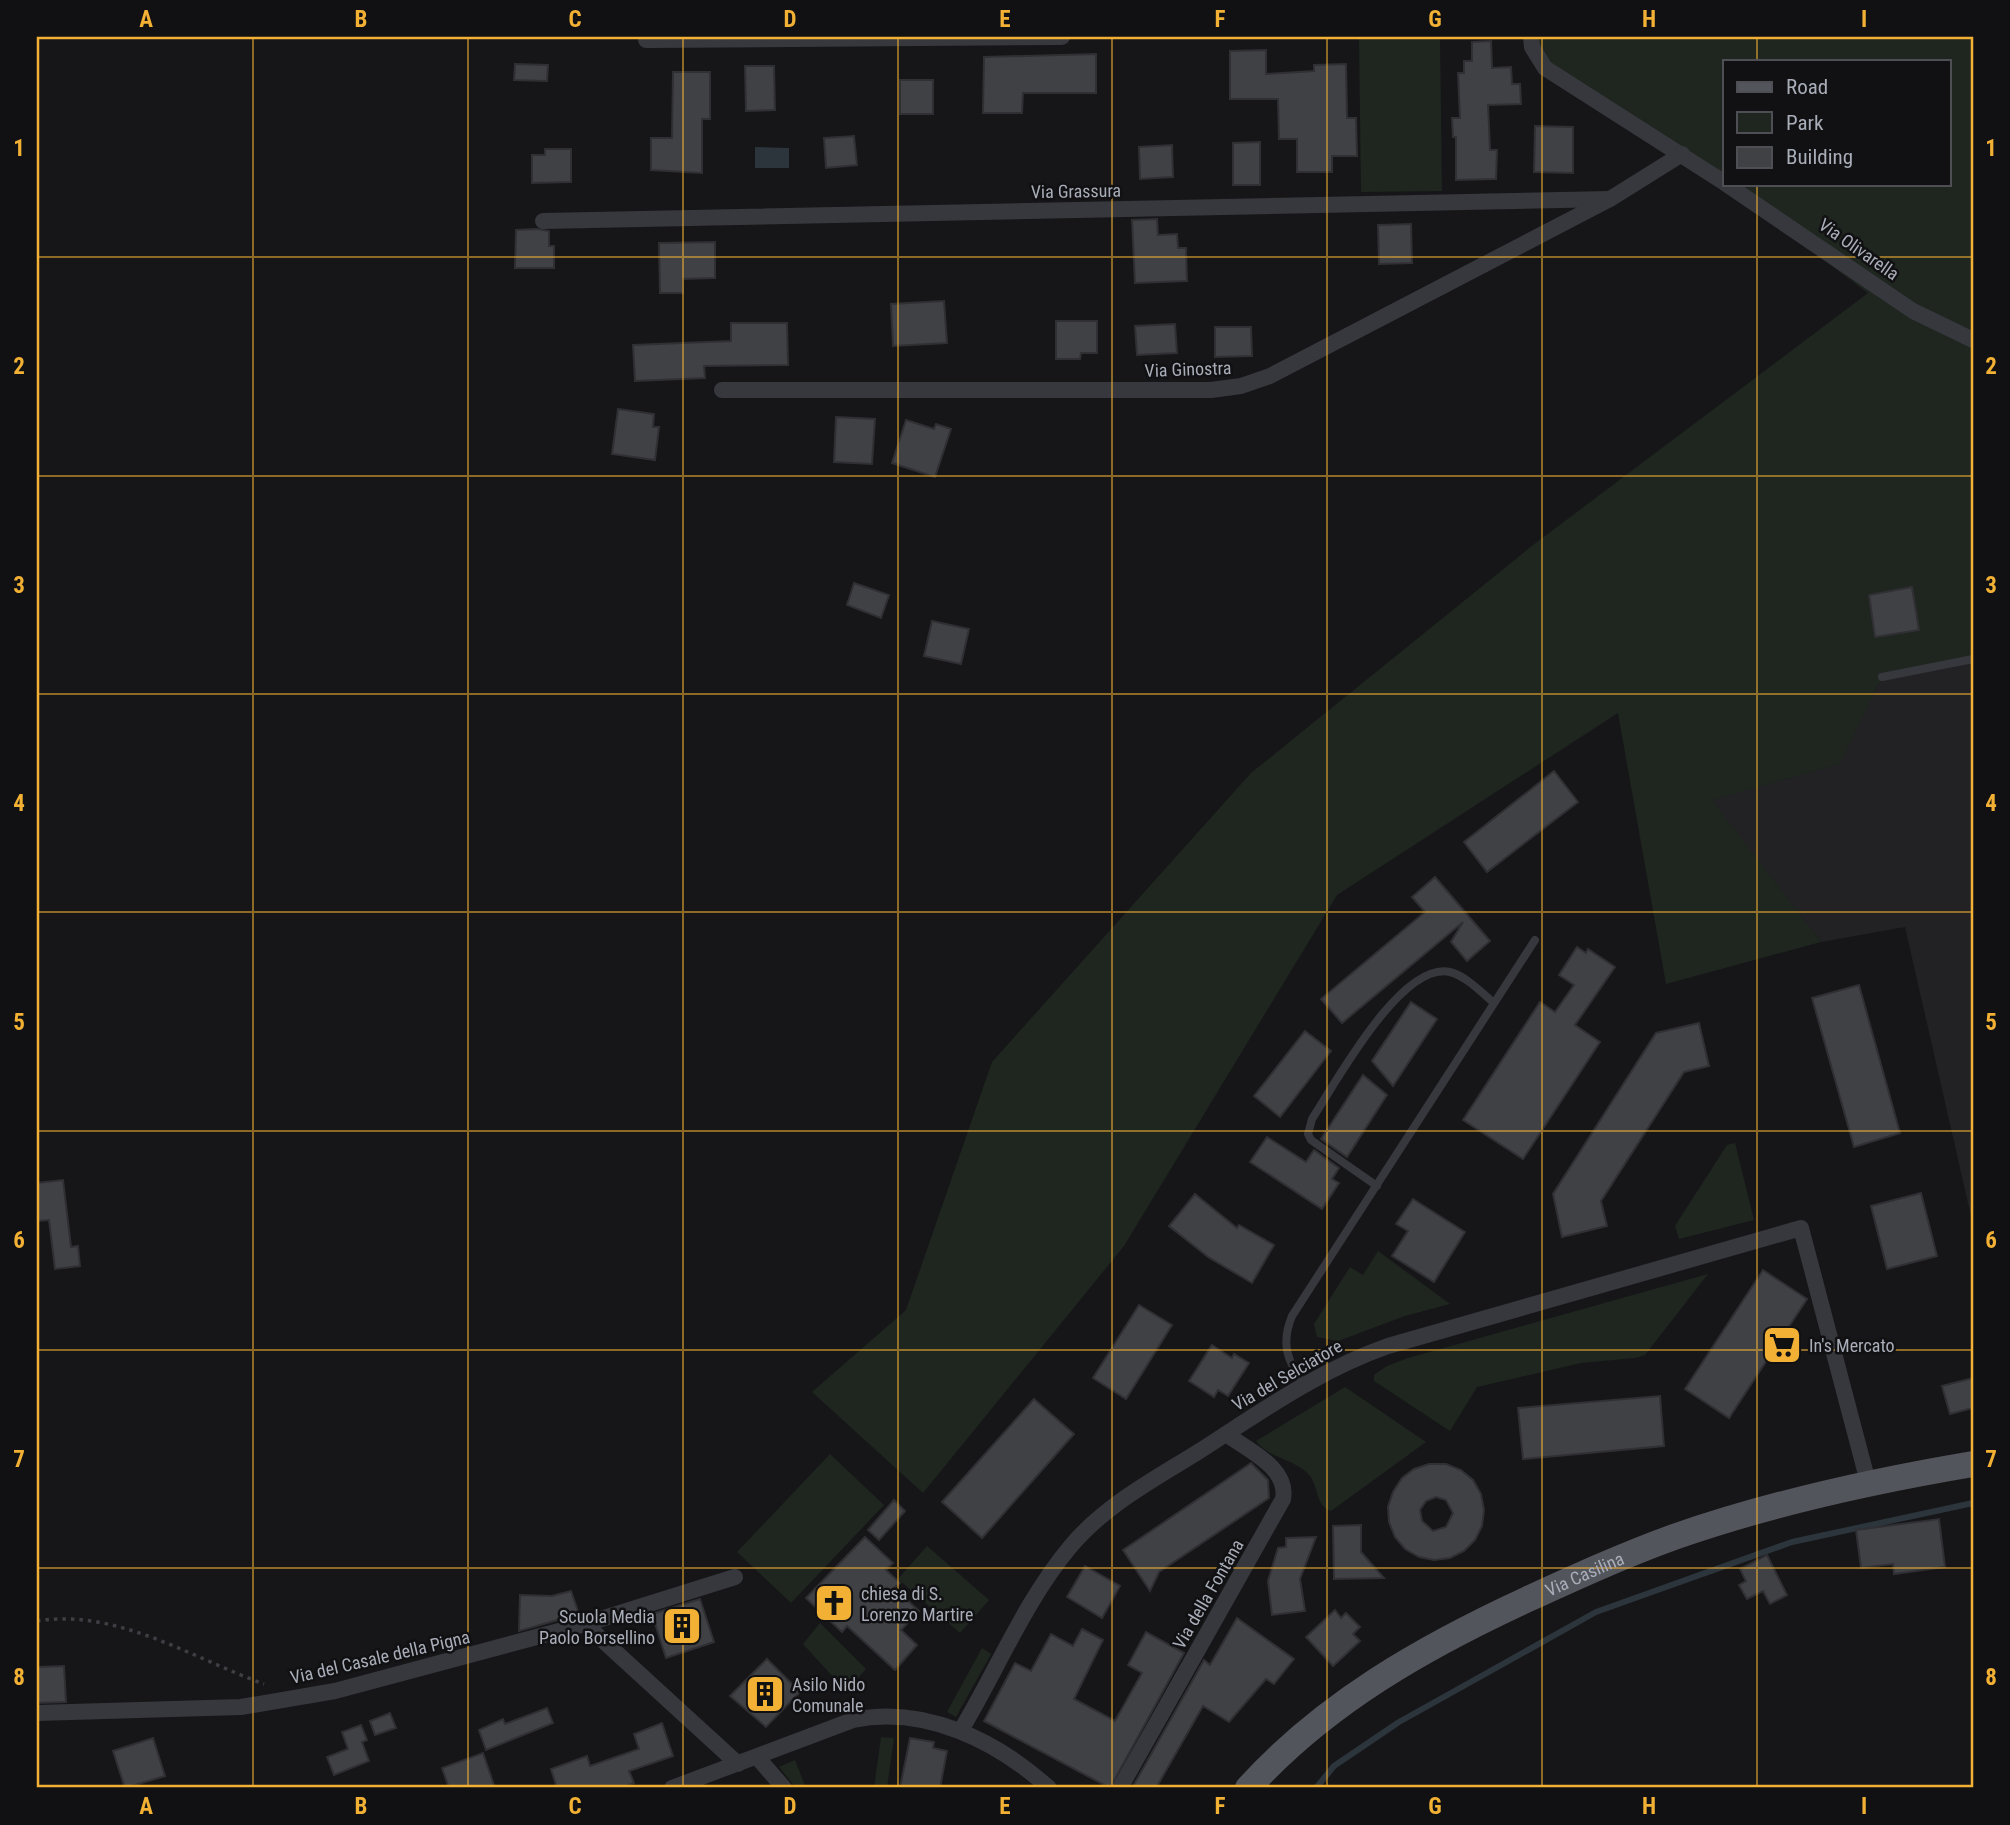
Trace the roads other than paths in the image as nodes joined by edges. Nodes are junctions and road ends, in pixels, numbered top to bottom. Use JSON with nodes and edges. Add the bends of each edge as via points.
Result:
{"nodes":[{"id":1,"x":1062,"y":37,"type":"edge"},
{"id":2,"x":1531,"y":37,"type":"edge"},
{"id":3,"x":646,"y":40,"type":"dead end"},
{"id":4,"x":1682,"y":154,"type":"junction"},
{"id":5,"x":1723,"y":181,"type":"edge"},
{"id":6,"x":1731,"y":186,"type":"edge"},
{"id":7,"x":1610,"y":199,"type":"junction"},
{"id":8,"x":543,"y":220,"type":"dead end"},
{"id":9,"x":1973,"y":341,"type":"edge"},
{"id":10,"x":722,"y":390,"type":"dead end"},
{"id":11,"x":1973,"y":659,"type":"edge"},
{"id":12,"x":1882,"y":677,"type":"dead end"},
{"id":13,"x":1535,"y":940,"type":"dead end"},
{"id":14,"x":1494,"y":1003,"type":"junction"},
{"id":15,"x":1377,"y":1186,"type":"junction"},
{"id":16,"x":1304,"y":1386,"type":"junction"},
{"id":17,"x":1226,"y":1434,"type":"junction"},
{"id":18,"x":1973,"y":1464,"type":"edge"},
{"id":19,"x":1868,"y":1482,"type":"junction"},
{"id":20,"x":735,"y":1577,"type":"dead end"},
{"id":21,"x":585,"y":1624,"type":"junction"},
{"id":22,"x":37,"y":1713,"type":"edge"},
{"id":23,"x":961,"y":1730,"type":"junction"},
{"id":24,"x":1290,"y":1745,"type":"junction"},
{"id":25,"x":757,"y":1757,"type":"junction"},
{"id":26,"x":738,"y":1764,"type":"junction"},
{"id":27,"x":672,"y":1788,"type":"edge"},
{"id":28,"x":784,"y":1788,"type":"edge"},
{"id":29,"x":1049,"y":1788,"type":"edge"},
{"id":30,"x":1120,"y":1788,"type":"edge"},
{"id":31,"x":1237,"y":1788,"type":"edge"},
{"id":32,"x":1248,"y":1788,"type":"edge"}],
"edges":[{"from":1,"to":3,"type":"street"},
{"from":2,"to":4,"type":"street","name":"Via Olivarella","via":[[1545,68]]},
{"from":4,"to":5,"type":"street","name":"Via Olivarella"},
{"from":4,"to":7,"type":"street","name":"Via Ginostra"},
{"from":6,"to":9,"type":"street","name":"Via Olivarella","via":[[1913,311]]},
{"from":7,"to":8,"type":"street","name":"Via Grassura"},
{"from":7,"to":10,"type":"street","name":"Via Ginostra","via":[[1270,376],[1241,386],[1211,390]]},
{"from":11,"to":12,"type":"lane"},
{"from":13,"to":14,"type":"lane"},
{"from":14,"to":15,"type":"lane"},
{"from":14,"to":15,"type":"lane","via":[[1456,974],[1440,971],[1426,976],[1384,1011],[1312,1119],[1308,1134],[1317,1145]]},
{"from":15,"to":16,"type":"lane","via":[[1287,1329],[1286,1356]]},
{"from":16,"to":17,"type":"street","name":"Via del Selciatore"},
{"from":16,"to":19,"type":"street","name":"Via del Selciatore","via":[[1355,1357],[1388,1346],[1801,1228]]},
{"from":17,"to":23,"type":"street","name":"Via del Selciatore","via":[[1108,1511],[1072,1545]]},
{"from":17,"to":30,"type":"street","name":"Via della Fontana","via":[[1279,1474],[1283,1499]]},
{"from":18,"to":19,"type":"main road","name":"Via Casilina"},
{"from":19,"to":24,"type":"main road","name":"Via Casilina","via":[[1698,1529],[1569,1580],[1427,1648]]},
{"from":20,"to":21,"type":"street","name":"Via del Casale della Pigna"},
{"from":21,"to":22,"type":"street","name":"Via del Casale della Pigna","via":[[406,1674],[241,1707]]},
{"from":21,"to":26,"type":"street"},
{"from":23,"to":25,"type":"street","via":[[867,1717]]},
{"from":23,"to":29,"type":"street","via":[[991,1744]]},
{"from":24,"to":31,"type":"street"},
{"from":24,"to":32,"type":"main road","name":"Via Casilina"},
{"from":25,"to":26,"type":"street"},
{"from":25,"to":28,"type":"street"},
{"from":26,"to":27,"type":"street"}]}
